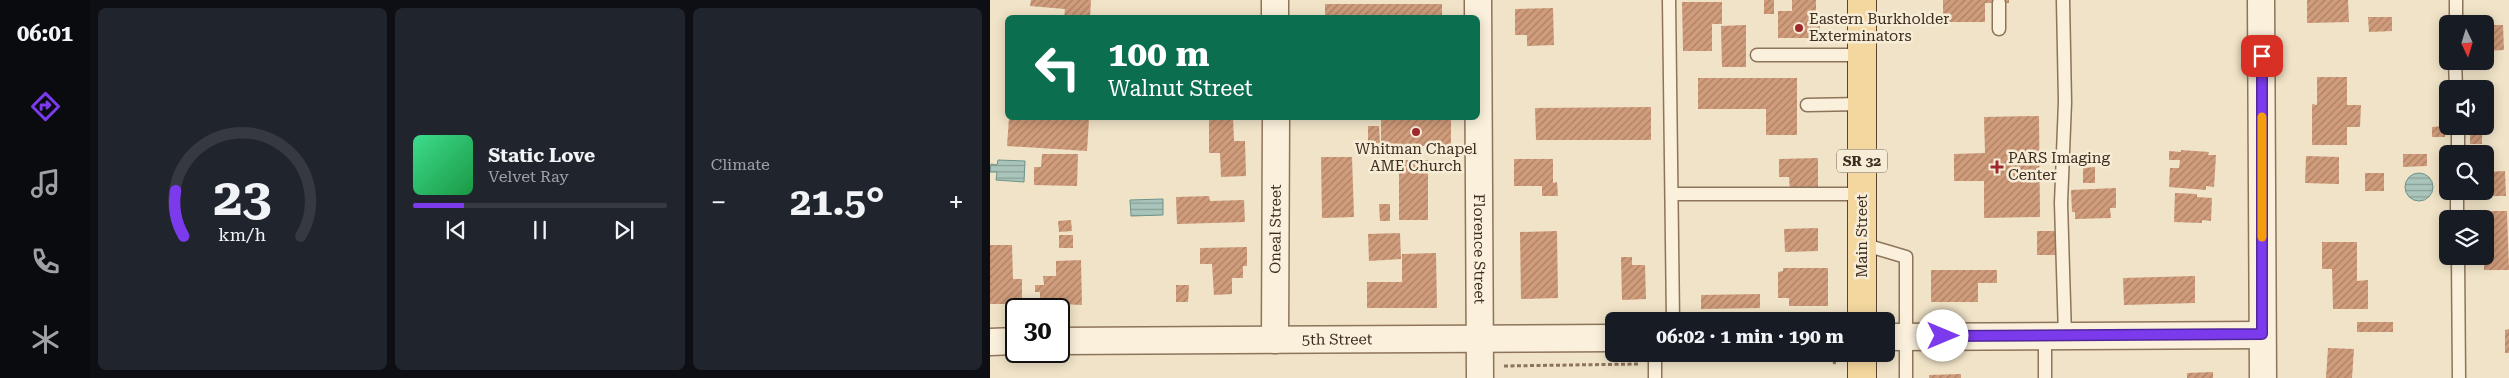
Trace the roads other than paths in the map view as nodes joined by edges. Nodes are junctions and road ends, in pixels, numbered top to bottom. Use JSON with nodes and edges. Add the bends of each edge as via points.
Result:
{"nodes":[{"id":1,"x":1275,"y":0,"type":"edge"},
{"id":2,"x":1478,"y":0,"type":"edge"},
{"id":3,"x":1669,"y":0,"type":"edge"},
{"id":4,"x":1862,"y":0,"type":"edge"},
{"id":5,"x":2063,"y":0,"type":"edge"},
{"id":6,"x":2261,"y":0,"type":"edge"},
{"id":7,"x":2456,"y":0,"type":"edge"},
{"id":8,"x":1999,"y":3,"type":"dead end"},
{"id":9,"x":1275,"y":15,"type":"edge"},
{"id":10,"x":1478,"y":15,"type":"edge"},
{"id":11,"x":2456,"y":15,"type":"edge"},
{"id":12,"x":2000,"y":29,"type":"dead end"},
{"id":13,"x":1758,"y":55,"type":"dead end"},
{"id":14,"x":1862,"y":55,"type":"junction"},
{"id":15,"x":1862,"y":104,"type":"junction"},
{"id":16,"x":1807,"y":106,"type":"dead end"},
{"id":17,"x":1276,"y":120,"type":"edge"},
{"id":18,"x":1479,"y":120,"type":"edge"},
{"id":19,"x":1672,"y":194,"type":"junction"},
{"id":20,"x":1862,"y":194,"type":"junction"},
{"id":21,"x":1862,"y":244,"type":"junction"},
{"id":22,"x":2458,"y":265,"type":"edge"},
{"id":23,"x":1673,"y":312,"type":"edge"},
{"id":24,"x":1862,"y":312,"type":"edge"},
{"id":25,"x":2262,"y":334,"type":"junction"},
{"id":26,"x":2055,"y":336,"type":"junction"},
{"id":27,"x":1896,"y":337,"type":"edge"},
{"id":28,"x":1605,"y":338,"type":"edge"},
{"id":29,"x":1480,"y":339,"type":"junction"},
{"id":30,"x":1275,"y":340,"type":"junction"},
{"id":31,"x":1005,"y":341,"type":"edge"},
{"id":32,"x":1070,"y":341,"type":"edge"},
{"id":33,"x":990,"y":342,"type":"edge"},
{"id":34,"x":1655,"y":362,"type":"edge"},
{"id":35,"x":1862,"y":362,"type":"edge"},
{"id":36,"x":1490,"y":372,"type":"edge"},
{"id":37,"x":1655,"y":378,"type":"edge"},
{"id":38,"x":1862,"y":378,"type":"edge"},
{"id":39,"x":1906,"y":378,"type":"edge"},
{"id":40,"x":2045,"y":378,"type":"edge"},
{"id":41,"x":2263,"y":378,"type":"edge"},
{"id":42,"x":2459,"y":378,"type":"edge"}],
"edges":[{"from":1,"to":9,"type":"street"},
{"from":2,"to":10,"type":"street","name":"Florence Street"},
{"from":3,"to":19,"type":"lane"},
{"from":4,"to":14,"type":"main road","name":"Main Street","number":"SR 32"},
{"from":5,"to":26,"type":"lane","via":[[2065,102]]},
{"from":6,"to":25,"type":"street"},
{"from":7,"to":11,"type":"lane"},
{"from":8,"to":12,"type":"lane"},
{"from":13,"to":14,"type":"lane"},
{"from":14,"to":15,"type":"main road","name":"Main Street","number":"SR 32"},
{"from":15,"to":16,"type":"lane"},
{"from":15,"to":20,"type":"main road","name":"Main Street","number":"SR 32"},
{"from":17,"to":30,"type":"street","name":"Oneal Street"},
{"from":18,"to":29,"type":"street","name":"Florence Street"},
{"from":19,"to":20,"type":"lane"},
{"from":19,"to":23,"type":"lane"},
{"from":20,"to":21,"type":"main road","name":"Main Street","number":"SR 32"},
{"from":21,"to":24,"type":"main road","name":"Main Street","number":"SR 32"},
{"from":21,"to":27,"type":"lane","via":[[1906,257]]},
{"from":22,"to":42,"type":"lane"},
{"from":25,"to":26,"type":"street"},
{"from":25,"to":41,"type":"street"},
{"from":26,"to":27,"type":"street"},
{"from":26,"to":40,"type":"lane"},
{"from":27,"to":39,"type":"lane"},
{"from":28,"to":29,"type":"street","name":"5th Street"},
{"from":29,"to":30,"type":"street","name":"5th Street"},
{"from":29,"to":36,"type":"street","name":"Florence Street"},
{"from":30,"to":32,"type":"street","name":"5th Street"},
{"from":31,"to":33,"type":"street"},
{"from":34,"to":37,"type":"lane"},
{"from":35,"to":38,"type":"main road"}]}
